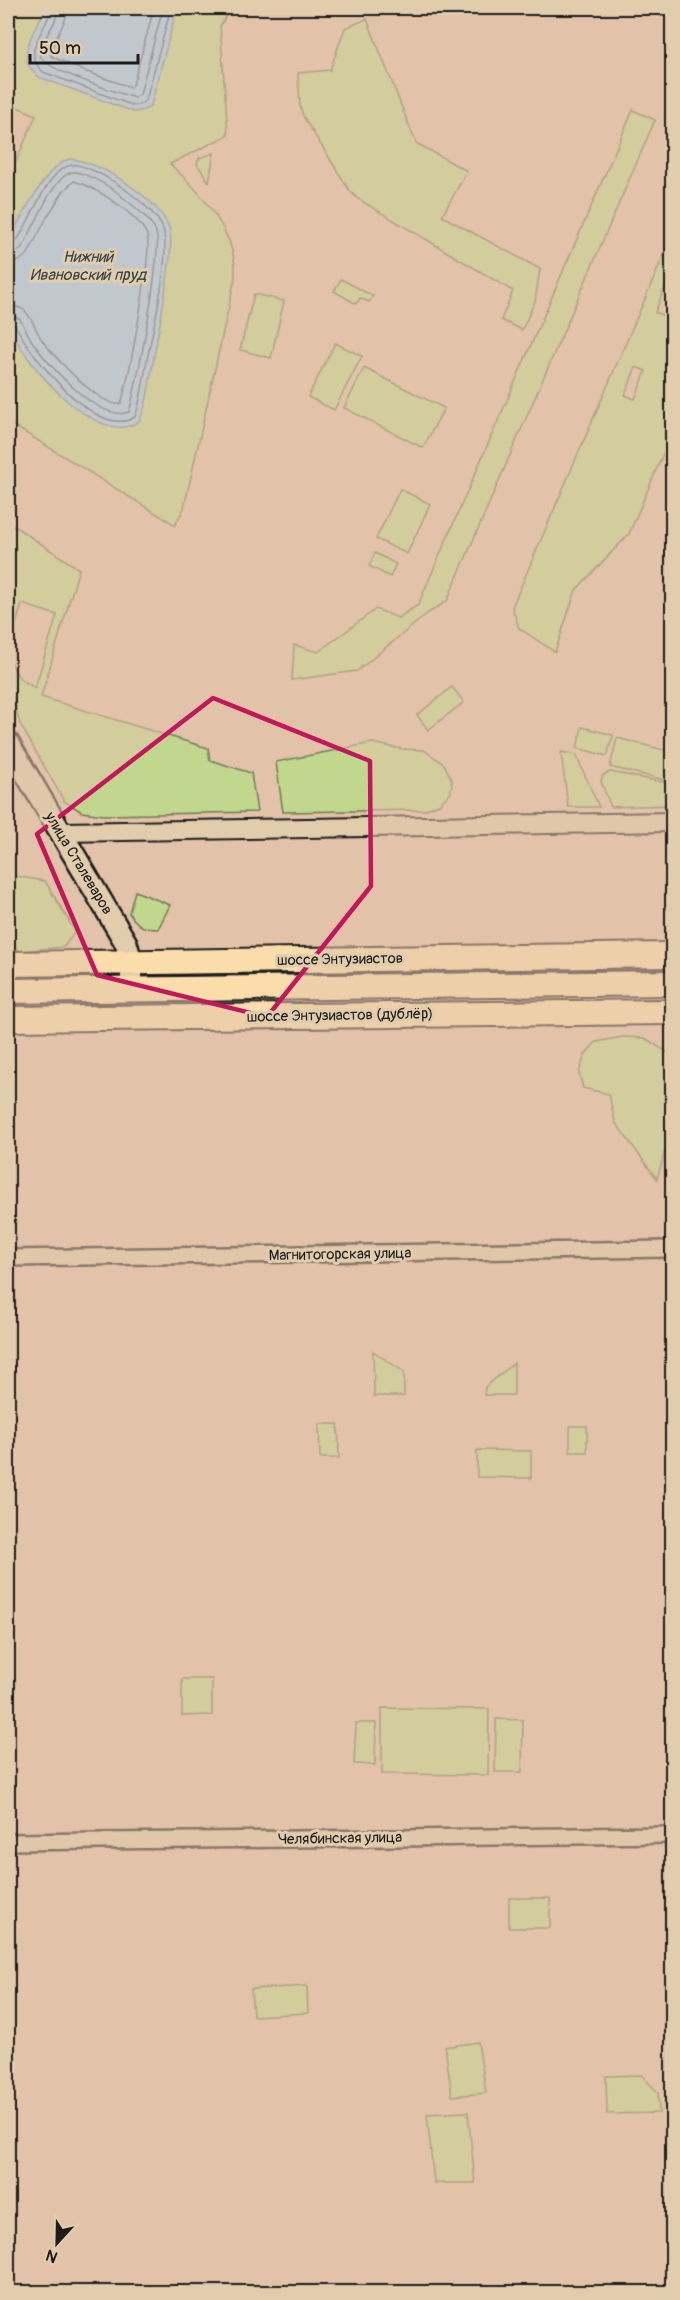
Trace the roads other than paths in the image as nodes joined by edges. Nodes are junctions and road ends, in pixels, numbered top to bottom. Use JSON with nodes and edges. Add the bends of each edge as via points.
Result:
{"nodes":[{"id":1,"x":8,"y":743,"type":"edge"},
{"id":2,"x":672,"y":822,"type":"edge"},
{"id":3,"x":62,"y":832,"type":"junction"},
{"id":4,"x":672,"y":955,"type":"edge"},
{"id":5,"x":131,"y":961,"type":"junction"},
{"id":6,"x":8,"y":964,"type":"edge"},
{"id":7,"x":672,"y":983,"type":"edge"},
{"id":8,"x":132,"y":990,"type":"junction"},
{"id":9,"x":8,"y":991,"type":"edge"},
{"id":10,"x":672,"y":1012,"type":"edge"},
{"id":11,"x":8,"y":1020,"type":"edge"},
{"id":12,"x":672,"y":1250,"type":"edge"},
{"id":13,"x":8,"y":1258,"type":"edge"},
{"id":14,"x":672,"y":1835,"type":"edge"},
{"id":15,"x":8,"y":1842,"type":"edge"}],
"edges":[{"from":1,"to":3,"type":"main road","name":"улица Сталеваров"},
{"from":2,"to":3,"type":"street"},
{"from":3,"to":5,"type":"main road","name":"улица Сталеваров","via":[[126,943]]},
{"from":4,"to":5,"type":"main road","name":"шоссе Энтузиастов"},
{"from":5,"to":6,"type":"main road","name":"шоссе Энтузиастов"},
{"from":5,"to":8,"type":"main road","name":"улица Сталеваров"},
{"from":7,"to":8,"type":"main road","name":"шоссе Энтузиастов"},
{"from":8,"to":9,"type":"main road","name":"шоссе Энтузиастов"},
{"from":10,"to":11,"type":"main road","name":"шоссе Энтузиастов (дублёр)"},
{"from":12,"to":13,"type":"street","name":"Магнитогорская улица"},
{"from":14,"to":15,"type":"street","name":"Челябинская улица"}]}
